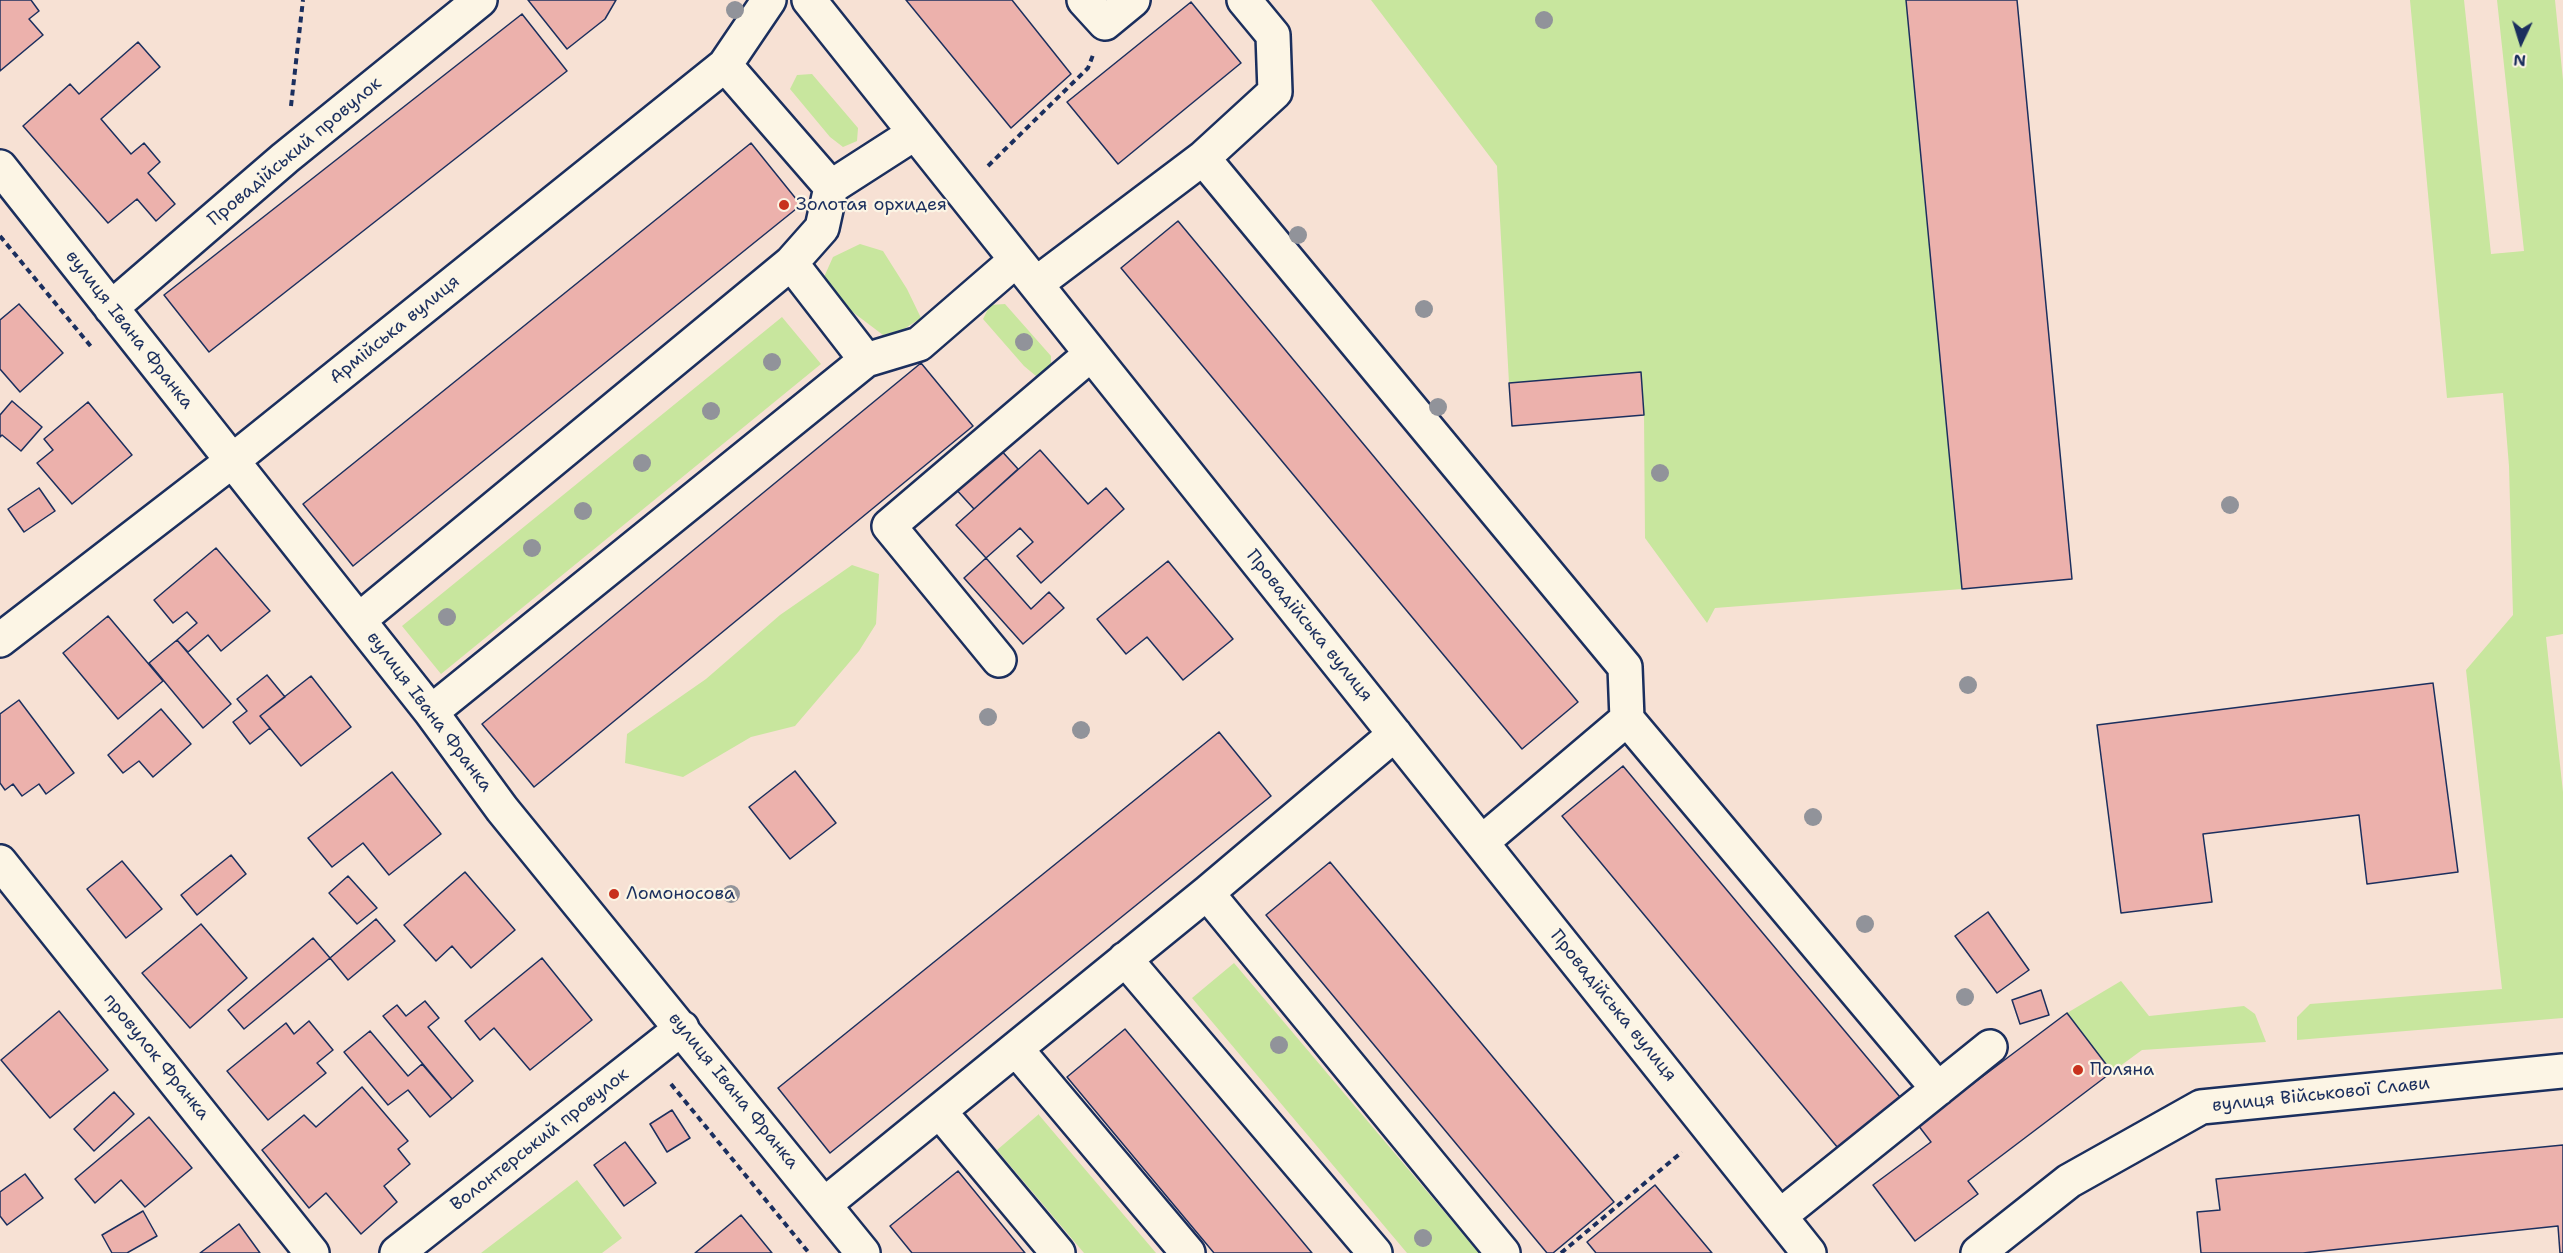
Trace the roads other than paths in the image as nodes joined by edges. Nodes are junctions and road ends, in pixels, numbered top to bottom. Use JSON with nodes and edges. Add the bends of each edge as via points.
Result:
{"nodes":[{"id":1,"x":480,"y":0,"type":"edge"},
{"id":2,"x":769,"y":0,"type":"edge"},
{"id":3,"x":809,"y":0,"type":"edge"},
{"id":4,"x":1133,"y":0,"type":"edge"},
{"id":5,"x":1244,"y":0,"type":"edge"},
{"id":6,"x":1095,"y":12,"type":"edge"},
{"id":7,"x":724,"y":65,"type":"junction"},
{"id":8,"x":915,"y":133,"type":"junction"},
{"id":9,"x":1203,"y":158,"type":"junction"},
{"id":10,"x":0,"y":167,"type":"edge"},
{"id":11,"x":831,"y":187,"type":"junction"},
{"id":12,"x":791,"y":263,"type":"junction"},
{"id":13,"x":1026,"y":272,"type":"junction"},
{"id":14,"x":111,"y":308,"type":"junction"},
{"id":15,"x":1091,"y":354,"type":"junction"},
{"id":16,"x":866,"y":360,"type":"junction"},
{"id":17,"x":232,"y":461,"type":"junction"},
{"id":18,"x":359,"y":620,"type":"junction"},
{"id":19,"x":0,"y":640,"type":"edge"},
{"id":20,"x":999,"y":660,"type":"dead end"},
{"id":21,"x":431,"y":712,"type":"junction"},
{"id":22,"x":1627,"y":719,"type":"junction"},
{"id":23,"x":1395,"y":734,"type":"junction"},
{"id":24,"x":1482,"y":842,"type":"junction"},
{"id":25,"x":0,"y":861,"type":"edge"},
{"id":26,"x":1207,"y":893,"type":"junction"},
{"id":27,"x":1125,"y":959,"type":"junction"},
{"id":28,"x":682,"y":1028,"type":"junction"},
{"id":29,"x":1990,"y":1047,"type":"dead end"},
{"id":30,"x":1016,"y":1049,"type":"junction"},
{"id":31,"x":2563,"y":1071,"type":"edge"},
{"id":32,"x":1938,"y":1089,"type":"junction"},
{"id":33,"x":940,"y":1112,"type":"junction"},
{"id":34,"x":825,"y":1204,"type":"junction"},
{"id":35,"x":1780,"y":1216,"type":"junction"},
{"id":36,"x":312,"y":1253,"type":"edge"},
{"id":37,"x":398,"y":1253,"type":"edge"},
{"id":38,"x":863,"y":1253,"type":"edge"},
{"id":39,"x":1058,"y":1253,"type":"edge"},
{"id":40,"x":1188,"y":1253,"type":"edge"},
{"id":41,"x":1375,"y":1253,"type":"edge"},
{"id":42,"x":1503,"y":1253,"type":"edge"},
{"id":43,"x":1809,"y":1253,"type":"edge"},
{"id":44,"x":1978,"y":1253,"type":"edge"}],
"edges":[{"from":1,"to":14,"type":"street","name":"Провадійський провулок","via":[[285,158]]},
{"from":2,"to":7,"type":"street","name":"Армійська вулиця"},
{"from":3,"to":8,"type":"street","name":"Провадійська вулиця"},
{"from":4,"to":6,"type":"street"},
{"from":5,"to":9,"type":"street","via":[[1273,35],[1275,92]]},
{"from":7,"to":11,"type":"street"},
{"from":7,"to":17,"type":"street","name":"Армійська вулиця"},
{"from":8,"to":11,"type":"street"},
{"from":8,"to":13,"type":"street","name":"Провадійська вулиця"},
{"from":9,"to":13,"type":"street"},
{"from":9,"to":22,"type":"street","via":[[1625,667]]},
{"from":10,"to":14,"type":"street","name":"вулиця Івана Франка"},
{"from":11,"to":12,"type":"street","via":[[822,228]]},
{"from":12,"to":16,"type":"street"},
{"from":12,"to":18,"type":"street"},
{"from":13,"to":15,"type":"street","name":"Провадійська вулиця"},
{"from":13,"to":16,"type":"street","via":[[919,344]]},
{"from":14,"to":17,"type":"street","name":"вулиця Івана Франка"},
{"from":15,"to":20,"type":"street","via":[[889,526]]},
{"from":15,"to":23,"type":"street","name":"Провадійська вулиця"},
{"from":16,"to":21,"type":"street"},
{"from":17,"to":18,"type":"street","name":"вулиця Івана Франка"},
{"from":17,"to":19,"type":"street","name":"Армійська вулиця"},
{"from":18,"to":21,"type":"street","name":"вулиця Івана Франка"},
{"from":21,"to":28,"type":"street","name":"вулиця Івана Франка","via":[[502,809]]},
{"from":22,"to":24,"type":"street"},
{"from":22,"to":32,"type":"street"},
{"from":23,"to":24,"type":"street","name":"Провадійська вулиця"},
{"from":23,"to":26,"type":"street"},
{"from":24,"to":35,"type":"street","name":"Провадійська вулиця"},
{"from":25,"to":36,"type":"street","name":"провулок Франка"},
{"from":26,"to":27,"type":"street"},
{"from":26,"to":42,"type":"street"},
{"from":27,"to":30,"type":"street"},
{"from":27,"to":41,"type":"street"},
{"from":28,"to":34,"type":"street","name":"вулиця Івана Франка"},
{"from":28,"to":37,"type":"street","name":"Волонтерський провулок"},
{"from":29,"to":32,"type":"street"},
{"from":30,"to":33,"type":"street"},
{"from":30,"to":40,"type":"street"},
{"from":31,"to":44,"type":"street","name":"вулиця Військової Слави","via":[[2201,1107],[2069,1181]]},
{"from":32,"to":35,"type":"street"},
{"from":33,"to":34,"type":"street"},
{"from":33,"to":39,"type":"street"},
{"from":34,"to":38,"type":"street","name":"вулиця Івана Франка"},
{"from":35,"to":43,"type":"street","name":"Провадійська вулиця"}]}
